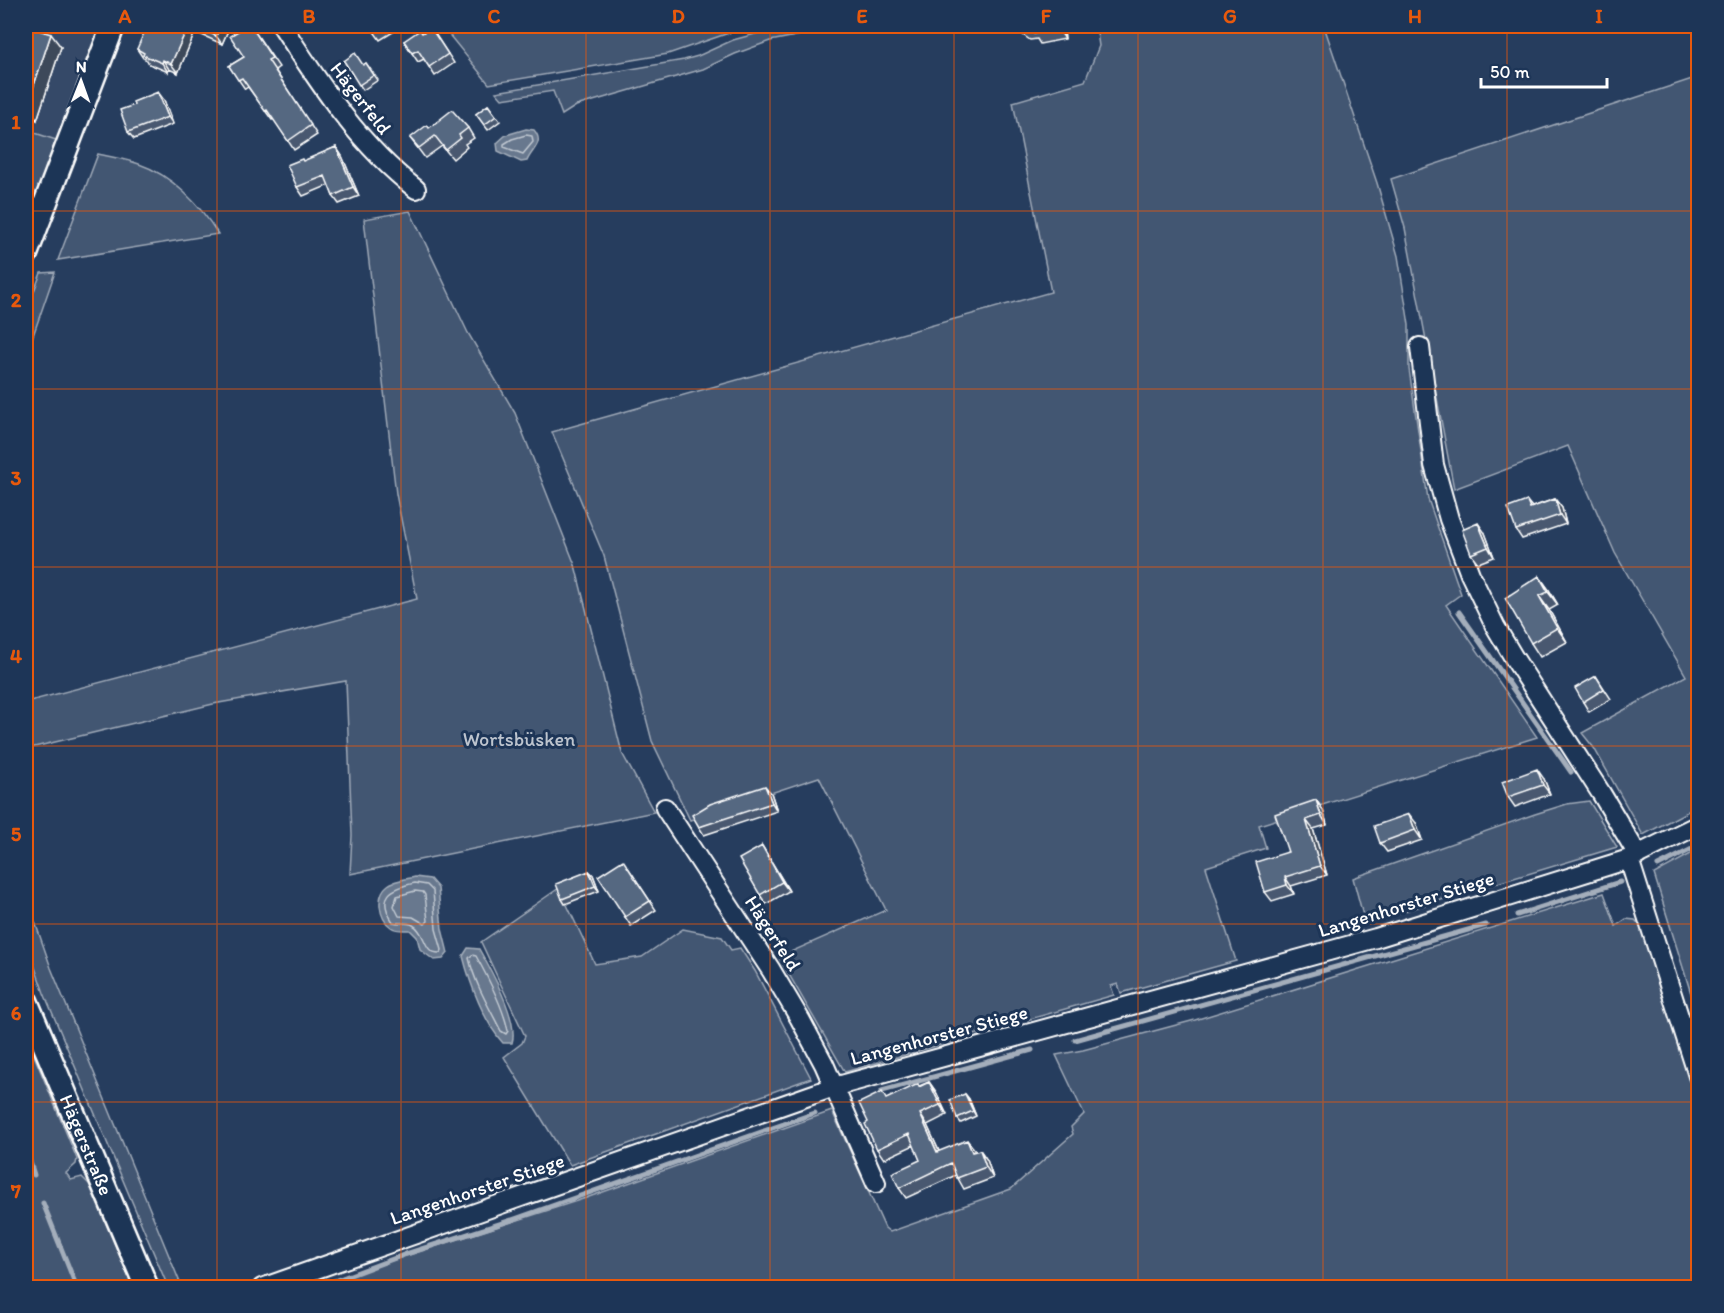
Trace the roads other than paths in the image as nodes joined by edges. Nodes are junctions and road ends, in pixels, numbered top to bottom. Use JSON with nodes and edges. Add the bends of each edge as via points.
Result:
{"nodes":[{"id":1,"x":114,"y":26,"type":"edge"},
{"id":2,"x":282,"y":26,"type":"edge"},
{"id":3,"x":416,"y":189,"type":"dead end"},
{"id":4,"x":26,"y":254,"type":"edge"},
{"id":5,"x":1420,"y":347,"type":"dead end"},
{"id":6,"x":665,"y":808,"type":"dead end"},
{"id":7,"x":1698,"y":825,"type":"edge"},
{"id":8,"x":1634,"y":857,"type":"junction"},
{"id":9,"x":26,"y":1001,"type":"edge"},
{"id":10,"x":1698,"y":1076,"type":"edge"},
{"id":11,"x":834,"y":1087,"type":"junction"},
{"id":12,"x":876,"y":1183,"type":"dead end"},
{"id":13,"x":147,"y":1287,"type":"edge"},
{"id":14,"x":262,"y":1287,"type":"edge"}],
"edges":[{"from":1,"to":4,"type":"main road"},
{"from":2,"to":3,"type":"street","name":"Hägerfeld","via":[[342,116]]},
{"from":5,"to":8,"type":"street","via":[[1434,465],[1470,574],[1495,626],[1596,785]]},
{"from":6,"to":11,"type":"street","name":"Hägerfeld","via":[[771,970]]},
{"from":7,"to":8,"type":"street","name":"Langenhorster Stiege"},
{"from":8,"to":10,"type":"street"},
{"from":8,"to":11,"type":"street","name":"Langenhorster Stiege","via":[[1376,938]]},
{"from":9,"to":13,"type":"main road","name":"Hägerstraße"},
{"from":11,"to":12,"type":"street","name":"Hägerfeld"},
{"from":11,"to":14,"type":"street","name":"Langenhorster Stiege"}]}
